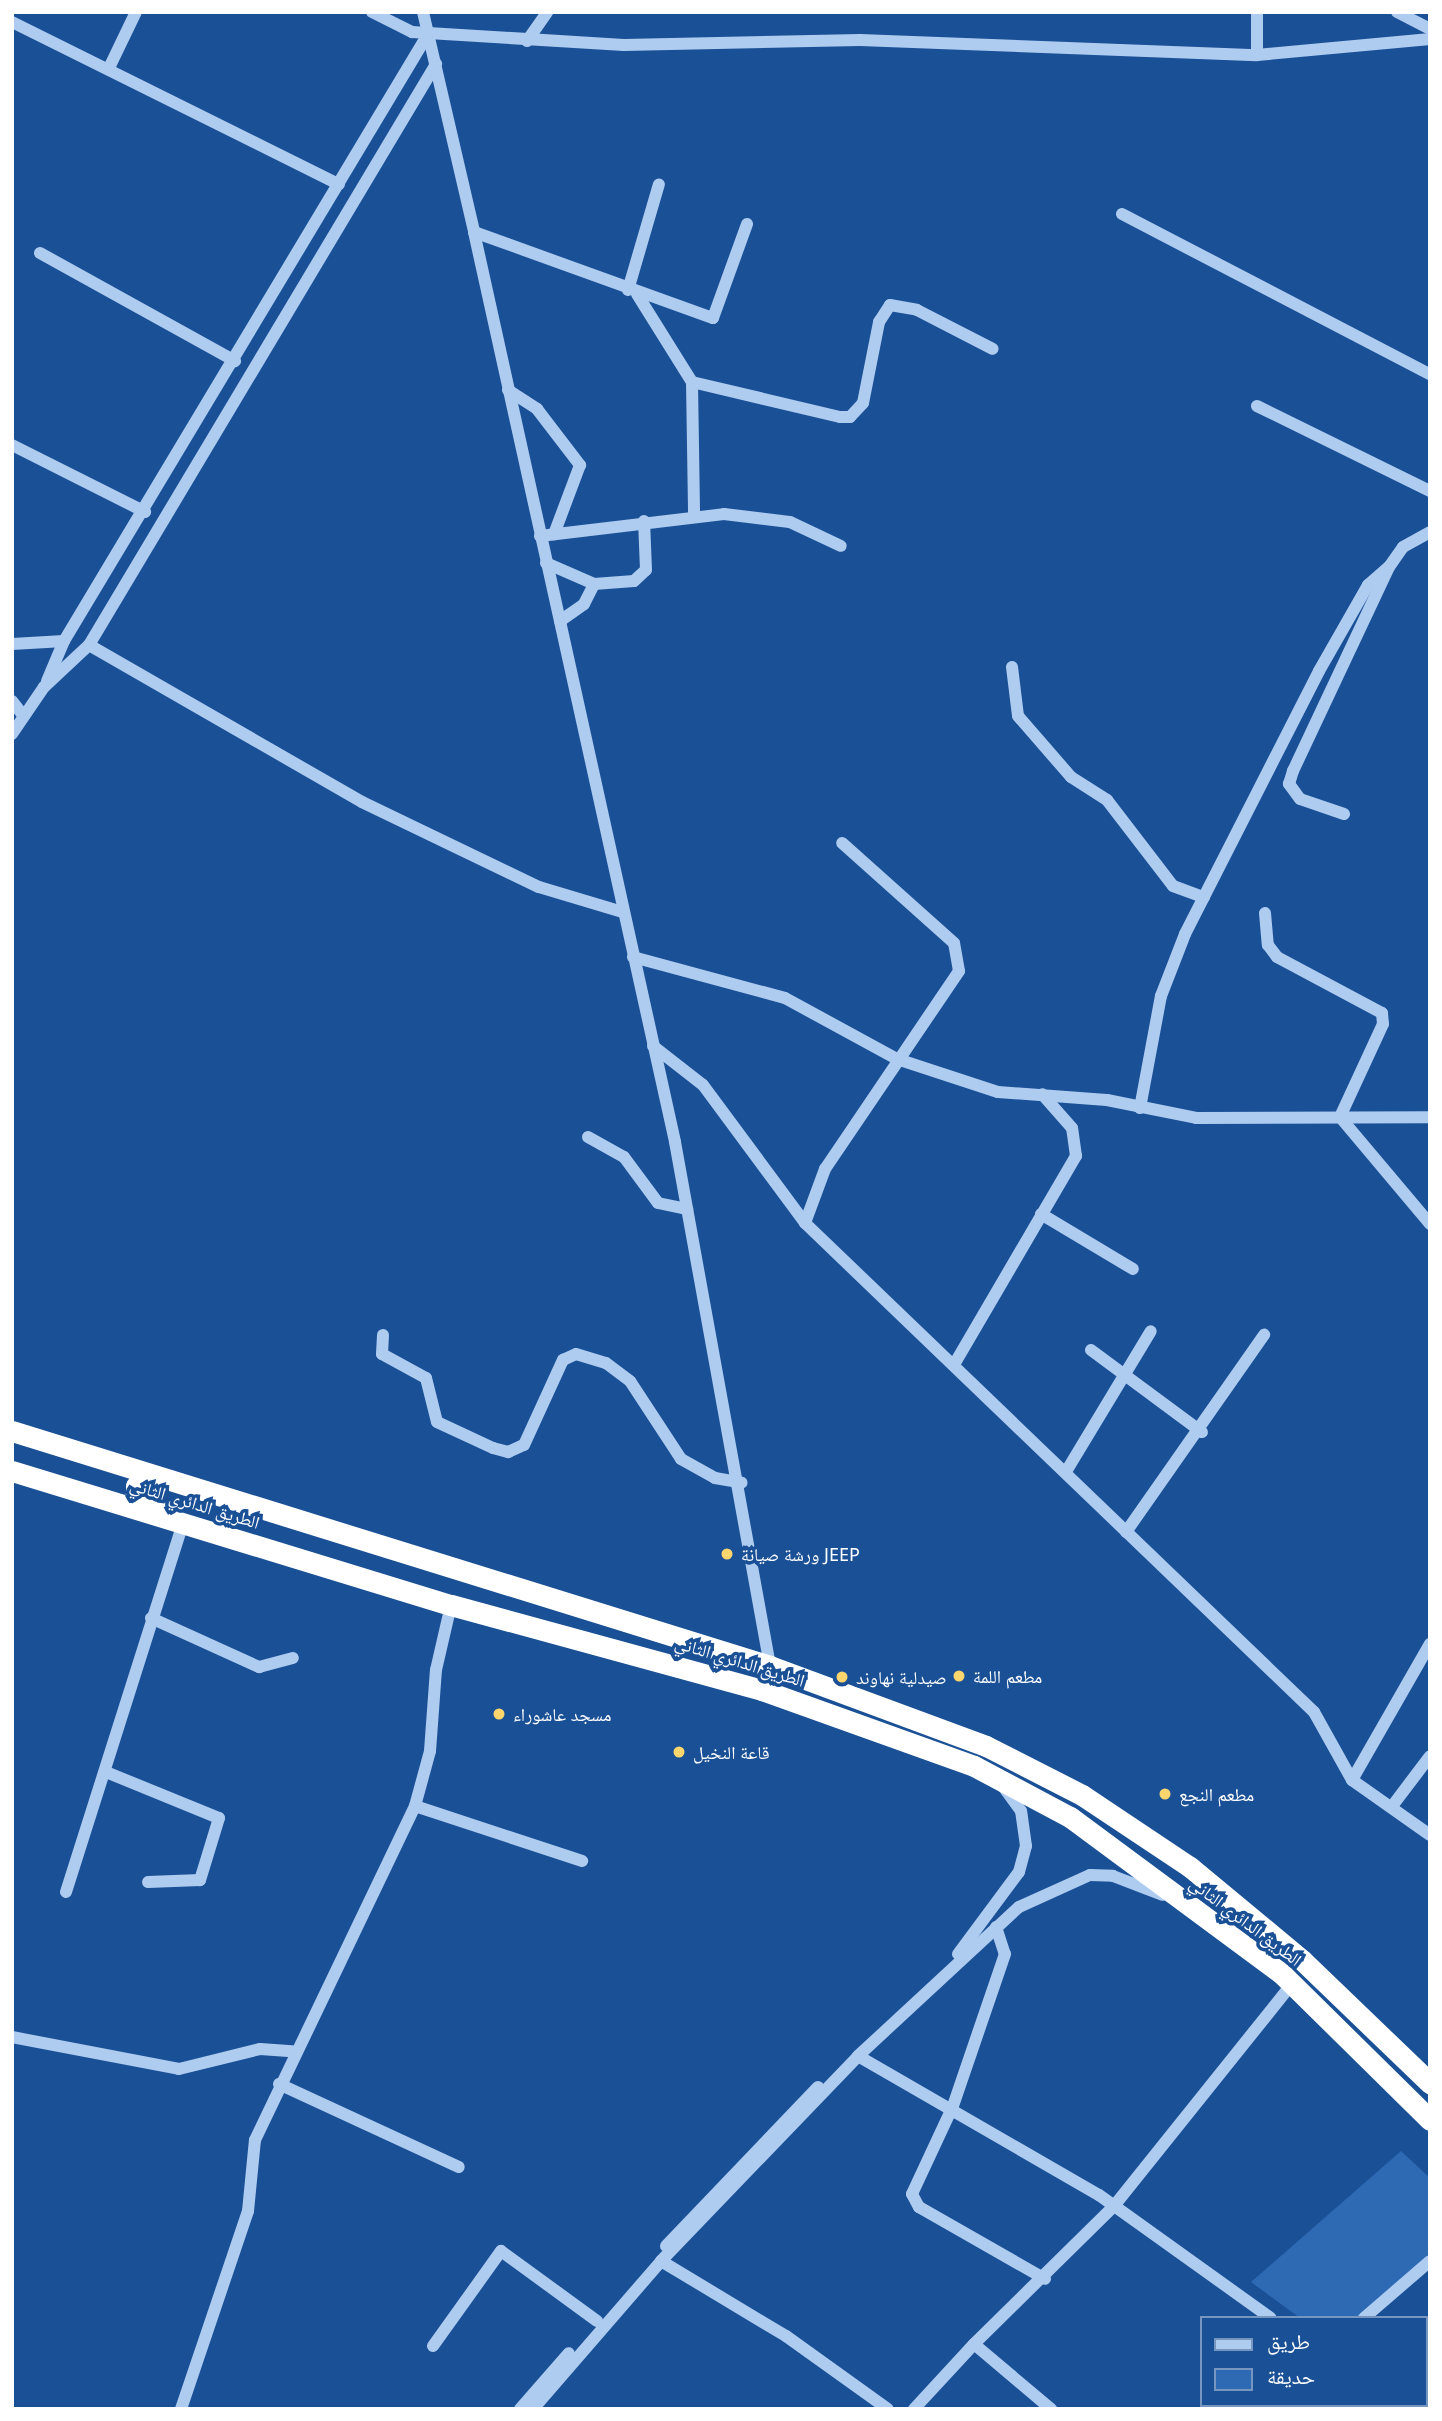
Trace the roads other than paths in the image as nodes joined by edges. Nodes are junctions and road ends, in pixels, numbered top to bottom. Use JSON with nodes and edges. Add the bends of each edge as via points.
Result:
{"nodes":[{"id":1,"x":136,"y":12,"type":"edge"},
{"id":2,"x":373,"y":12,"type":"edge"},
{"id":3,"x":423,"y":12,"type":"edge"},
{"id":4,"x":547,"y":12,"type":"edge"},
{"id":5,"x":1257,"y":12,"type":"edge"},
{"id":6,"x":1397,"y":12,"type":"edge"},
{"id":7,"x":12,"y":22,"type":"edge"},
{"id":8,"x":1430,"y":29,"type":"edge"},
{"id":9,"x":428,"y":34,"type":"junction"},
{"id":10,"x":1430,"y":39,"type":"edge"},
{"id":11,"x":527,"y":41,"type":"junction"},
{"id":12,"x":1257,"y":55,"type":"junction"},
{"id":13,"x":436,"y":64,"type":"junction"},
{"id":14,"x":109,"y":68,"type":"junction"},
{"id":15,"x":340,"y":184,"type":"junction"},
{"id":16,"x":659,"y":184,"type":"dead end"},
{"id":17,"x":1122,"y":214,"type":"dead end"},
{"id":18,"x":747,"y":224,"type":"dead end"},
{"id":19,"x":474,"y":232,"type":"junction"},
{"id":20,"x":40,"y":253,"type":"dead end"},
{"id":21,"x":632,"y":292,"type":"junction"},
{"id":22,"x":993,"y":349,"type":"dead end"},
{"id":23,"x":234,"y":361,"type":"junction"},
{"id":24,"x":1430,"y":374,"type":"edge"},
{"id":25,"x":692,"y":382,"type":"junction"},
{"id":26,"x":508,"y":390,"type":"junction"},
{"id":27,"x":1256,"y":406,"type":"dead end"},
{"id":28,"x":12,"y":445,"type":"edge"},
{"id":29,"x":1430,"y":491,"type":"edge"},
{"id":30,"x":145,"y":512,"type":"junction"},
{"id":31,"x":694,"y":514,"type":"junction"},
{"id":32,"x":644,"y":521,"type":"junction"},
{"id":33,"x":1430,"y":532,"type":"edge"},
{"id":34,"x":554,"y":534,"type":"junction"},
{"id":35,"x":540,"y":536,"type":"junction"},
{"id":36,"x":841,"y":546,"type":"dead end"},
{"id":37,"x":546,"y":563,"type":"junction"},
{"id":38,"x":1389,"y":566,"type":"junction"},
{"id":39,"x":594,"y":584,"type":"junction"},
{"id":40,"x":560,"y":621,"type":"junction"},
{"id":41,"x":64,"y":641,"type":"junction"},
{"id":42,"x":12,"y":643,"type":"edge"},
{"id":43,"x":89,"y":645,"type":"junction"},
{"id":44,"x":1012,"y":667,"type":"dead end"},
{"id":45,"x":44,"y":687,"type":"junction"},
{"id":46,"x":12,"y":701,"type":"edge"},
{"id":47,"x":23,"y":715,"type":"junction"},
{"id":48,"x":12,"y":734,"type":"edge"},
{"id":49,"x":1344,"y":814,"type":"dead end"},
{"id":50,"x":842,"y":843,"type":"dead end"},
{"id":51,"x":1203,"y":897,"type":"junction"},
{"id":52,"x":623,"y":912,"type":"junction"},
{"id":53,"x":1265,"y":913,"type":"dead end"},
{"id":54,"x":633,"y":957,"type":"junction"},
{"id":55,"x":653,"y":1046,"type":"junction"},
{"id":56,"x":897,"y":1059,"type":"junction"},
{"id":57,"x":1042,"y":1094,"type":"junction"},
{"id":58,"x":1140,"y":1108,"type":"junction"},
{"id":59,"x":1430,"y":1116,"type":"edge"},
{"id":60,"x":1340,"y":1117,"type":"junction"},
{"id":61,"x":588,"y":1137,"type":"dead end"},
{"id":62,"x":687,"y":1209,"type":"junction"},
{"id":63,"x":1041,"y":1214,"type":"junction"},
{"id":64,"x":805,"y":1223,"type":"junction"},
{"id":65,"x":1430,"y":1224,"type":"edge"},
{"id":66,"x":1133,"y":1269,"type":"dead end"},
{"id":67,"x":1151,"y":1331,"type":"dead end"},
{"id":68,"x":383,"y":1335,"type":"dead end"},
{"id":69,"x":1264,"y":1335,"type":"dead end"},
{"id":70,"x":1091,"y":1350,"type":"dead end"},
{"id":71,"x":954,"y":1363,"type":"junction"},
{"id":72,"x":1126,"y":1374,"type":"junction"},
{"id":73,"x":12,"y":1431,"type":"edge"},
{"id":74,"x":1202,"y":1432,"type":"junction"},
{"id":75,"x":1067,"y":1470,"type":"junction"},
{"id":76,"x":12,"y":1471,"type":"edge"},
{"id":77,"x":179,"y":1483,"type":"junction"},
{"id":78,"x":742,"y":1483,"type":"junction"},
{"id":79,"x":183,"y":1523,"type":"junction"},
{"id":80,"x":1126,"y":1532,"type":"junction"},
{"id":81,"x":451,"y":1605,"type":"junction"},
{"id":82,"x":151,"y":1618,"type":"junction"},
{"id":83,"x":1430,"y":1644,"type":"edge"},
{"id":84,"x":293,"y":1658,"type":"dead end"},
{"id":85,"x":770,"y":1666,"type":"junction"},
{"id":86,"x":1430,"y":1756,"type":"edge"},
{"id":87,"x":106,"y":1772,"type":"junction"},
{"id":88,"x":997,"y":1778,"type":"junction"},
{"id":89,"x":1352,"y":1780,"type":"junction"},
{"id":90,"x":1393,"y":1805,"type":"junction"},
{"id":91,"x":415,"y":1806,"type":"junction"},
{"id":92,"x":1430,"y":1835,"type":"edge"},
{"id":93,"x":582,"y":1861,"type":"dead end"},
{"id":94,"x":148,"y":1882,"type":"dead end"},
{"id":95,"x":66,"y":1892,"type":"dead end"},
{"id":96,"x":1197,"y":1912,"type":"junction"},
{"id":97,"x":996,"y":1927,"type":"junction"},
{"id":98,"x":1292,"y":1984,"type":"junction"},
{"id":99,"x":12,"y":2037,"type":"edge"},
{"id":100,"x":292,"y":2051,"type":"junction"},
{"id":101,"x":858,"y":2056,"type":"junction"},
{"id":102,"x":279,"y":2084,"type":"junction"},
{"id":103,"x":1430,"y":2084,"type":"edge"},
{"id":104,"x":953,"y":2106,"type":"junction"},
{"id":105,"x":1430,"y":2120,"type":"edge"},
{"id":106,"x":459,"y":2168,"type":"dead end"},
{"id":107,"x":1114,"y":2206,"type":"junction"},
{"id":108,"x":662,"y":2261,"type":"junction"},
{"id":109,"x":1430,"y":2261,"type":"edge"},
{"id":110,"x":1045,"y":2279,"type":"junction"},
{"id":111,"x":1268,"y":2316,"type":"edge"},
{"id":112,"x":1366,"y":2316,"type":"edge"},
{"id":113,"x":597,"y":2320,"type":"junction"},
{"id":114,"x":975,"y":2344,"type":"junction"},
{"id":115,"x":433,"y":2346,"type":"dead end"},
{"id":116,"x":181,"y":2409,"type":"edge"},
{"id":117,"x":520,"y":2409,"type":"edge"},
{"id":118,"x":533,"y":2409,"type":"edge"},
{"id":119,"x":888,"y":2409,"type":"edge"},
{"id":120,"x":914,"y":2409,"type":"edge"},
{"id":121,"x":1052,"y":2409,"type":"edge"}],
"edges":[{"from":1,"to":14,"type":"street"},
{"from":2,"to":9,"type":"street","via":[[397,28]]},
{"from":3,"to":9,"type":"street"},
{"from":4,"to":11,"type":"street"},
{"from":5,"to":12,"type":"street"},
{"from":6,"to":8,"type":"street"},
{"from":7,"to":14,"type":"street"},
{"from":9,"to":11,"type":"street"},
{"from":9,"to":13,"type":"street"},
{"from":9,"to":15,"type":"street"},
{"from":10,"to":12,"type":"street"},
{"from":11,"to":12,"type":"street","via":[[860,40]]},
{"from":13,"to":19,"type":"street"},
{"from":13,"to":43,"type":"street"},
{"from":14,"to":15,"type":"street"},
{"from":15,"to":23,"type":"street"},
{"from":16,"to":21,"type":"street"},
{"from":17,"to":24,"type":"street"},
{"from":18,"to":21,"type":"street","via":[[719,315]]},
{"from":19,"to":21,"type":"street"},
{"from":19,"to":26,"type":"street"},
{"from":20,"to":23,"type":"street"},
{"from":21,"to":25,"type":"street"},
{"from":22,"to":25,"type":"street","via":[[917,310],[890,305],[879,322],[863,403],[850,417]]},
{"from":23,"to":30,"type":"street"},
{"from":25,"to":31,"type":"street"},
{"from":26,"to":34,"type":"street","via":[[551,423],[580,465]]},
{"from":26,"to":35,"type":"street"},
{"from":27,"to":29,"type":"street"},
{"from":28,"to":30,"type":"street"},
{"from":30,"to":41,"type":"street"},
{"from":31,"to":32,"type":"street"},
{"from":31,"to":36,"type":"street","via":[[790,522]]},
{"from":32,"to":34,"type":"street"},
{"from":32,"to":39,"type":"street","via":[[642,577]]},
{"from":33,"to":38,"type":"street","via":[[1403,547]]},
{"from":34,"to":35,"type":"street"},
{"from":35,"to":37,"type":"street"},
{"from":37,"to":39,"type":"street"},
{"from":37,"to":40,"type":"street"},
{"from":38,"to":49,"type":"street","via":[[1289,785],[1300,799]]},
{"from":38,"to":51,"type":"street","via":[[1368,585],[1318,671]]},
{"from":39,"to":40,"type":"street","via":[[584,604]]},
{"from":40,"to":52,"type":"street"},
{"from":41,"to":42,"type":"street"},
{"from":41,"to":45,"type":"street"},
{"from":43,"to":45,"type":"street"},
{"from":43,"to":52,"type":"street","via":[[362,802],[539,887]]},
{"from":44,"to":51,"type":"street","via":[[1012,703],[1018,716],[1071,777],[1107,800],[1173,886]]},
{"from":45,"to":47,"type":"street"},
{"from":46,"to":47,"type":"street"},
{"from":47,"to":48,"type":"street"},
{"from":50,"to":56,"type":"street","via":[[946,935],[960,957],[959,971]]},
{"from":51,"to":58,"type":"street","via":[[1161,996]]},
{"from":52,"to":54,"type":"street"},
{"from":53,"to":60,"type":"street","via":[[1268,945],[1277,957],[1382,1013],[1383,1024]]},
{"from":54,"to":55,"type":"street"},
{"from":54,"to":56,"type":"street","via":[[785,998]]},
{"from":55,"to":62,"type":"street"},
{"from":55,"to":64,"type":"street","via":[[703,1085]]},
{"from":56,"to":57,"type":"street","via":[[998,1092]]},
{"from":56,"to":64,"type":"street","via":[[825,1169]]},
{"from":57,"to":58,"type":"street"},
{"from":57,"to":63,"type":"street","via":[[1078,1143]]},
{"from":58,"to":60,"type":"street","via":[[1196,1118]]},
{"from":59,"to":60,"type":"street"},
{"from":60,"to":65,"type":"street"},
{"from":61,"to":62,"type":"street","via":[[624,1157],[657,1203]]},
{"from":62,"to":78,"type":"street"},
{"from":63,"to":66,"type":"street"},
{"from":63,"to":71,"type":"street"},
{"from":64,"to":71,"type":"street"},
{"from":67,"to":72,"type":"street"},
{"from":68,"to":78,"type":"street","via":[[382,1354],[426,1378],[437,1422],[493,1448],[508,1452],[524,1445],[563,1360],[576,1354],[606,1363],[630,1381],[681,1459],[715,1478]]},
{"from":69,"to":74,"type":"street"},
{"from":70,"to":72,"type":"street"},
{"from":71,"to":75,"type":"street"},
{"from":72,"to":74,"type":"street"},
{"from":72,"to":75,"type":"street"},
{"from":73,"to":77,"type":"highway","name":"الطريق الدائري الثاني"},
{"from":74,"to":80,"type":"street"},
{"from":75,"to":80,"type":"street"},
{"from":76,"to":79,"type":"highway","name":"الطريق الدائري الثاني"},
{"from":77,"to":79,"type":"highway","via":[[139,1481],[136,1495]]},
{"from":77,"to":85,"type":"highway","name":"الطريق الدائري الثاني"},
{"from":78,"to":85,"type":"street"},
{"from":79,"to":81,"type":"highway","name":"الطريق الدائري الثاني"},
{"from":79,"to":82,"type":"street"},
{"from":80,"to":89,"type":"street","via":[[1314,1713]]},
{"from":81,"to":88,"type":"highway","name":"الطريق الدائري الثاني","via":[[848,1717]]},
{"from":81,"to":91,"type":"street","via":[[436,1670],[430,1751]]},
{"from":82,"to":84,"type":"street","via":[[259,1667]]},
{"from":82,"to":87,"type":"street"},
{"from":83,"to":89,"type":"street"},
{"from":85,"to":103,"type":"highway","name":"الطريق الدائري الثاني","via":[[927,1721],[1093,1802],[1234,1902]]},
{"from":86,"to":90,"type":"street"},
{"from":87,"to":94,"type":"street","via":[[219,1818],[200,1880]]},
{"from":87,"to":95,"type":"street"},
{"from":88,"to":96,"type":"highway","name":"الطريق الدائري الثاني","via":[[1070,1817]]},
{"from":88,"to":113,"type":"street","via":[[1021,1811],[1026,1846],[1019,1871],[978,1931],[735,2169]]},
{"from":89,"to":90,"type":"street"},
{"from":90,"to":92,"type":"street"},
{"from":91,"to":93,"type":"street"},
{"from":91,"to":100,"type":"street","via":[[347,1939],[316,2021]]},
{"from":96,"to":97,"type":"street","via":[[1113,1876],[1090,1875],[1043,1891]]},
{"from":96,"to":98,"type":"highway","name":"الطريق الدائري الثاني"},
{"from":97,"to":101,"type":"street"},
{"from":97,"to":104,"type":"street","via":[[1005,1954]]},
{"from":98,"to":105,"type":"highway","name":"الطريق الدائري الثاني"},
{"from":98,"to":107,"type":"street"},
{"from":99,"to":100,"type":"street","via":[[179,2069],[260,2049]]},
{"from":100,"to":102,"type":"street"},
{"from":101,"to":104,"type":"street"},
{"from":101,"to":108,"type":"street"},
{"from":102,"to":106,"type":"street"},
{"from":102,"to":116,"type":"street","via":[[255,2140],[248,2211]]},
{"from":104,"to":107,"type":"street"},
{"from":104,"to":110,"type":"street","via":[[914,2185],[913,2202]]},
{"from":107,"to":110,"type":"street"},
{"from":107,"to":111,"type":"street"},
{"from":108,"to":118,"type":"street"},
{"from":108,"to":119,"type":"street","via":[[786,2336]]},
{"from":109,"to":112,"type":"street"},
{"from":110,"to":114,"type":"street"},
{"from":113,"to":115,"type":"street","via":[[501,2251]]},
{"from":113,"to":117,"type":"street"},
{"from":114,"to":120,"type":"street"},
{"from":114,"to":121,"type":"street"}]}
